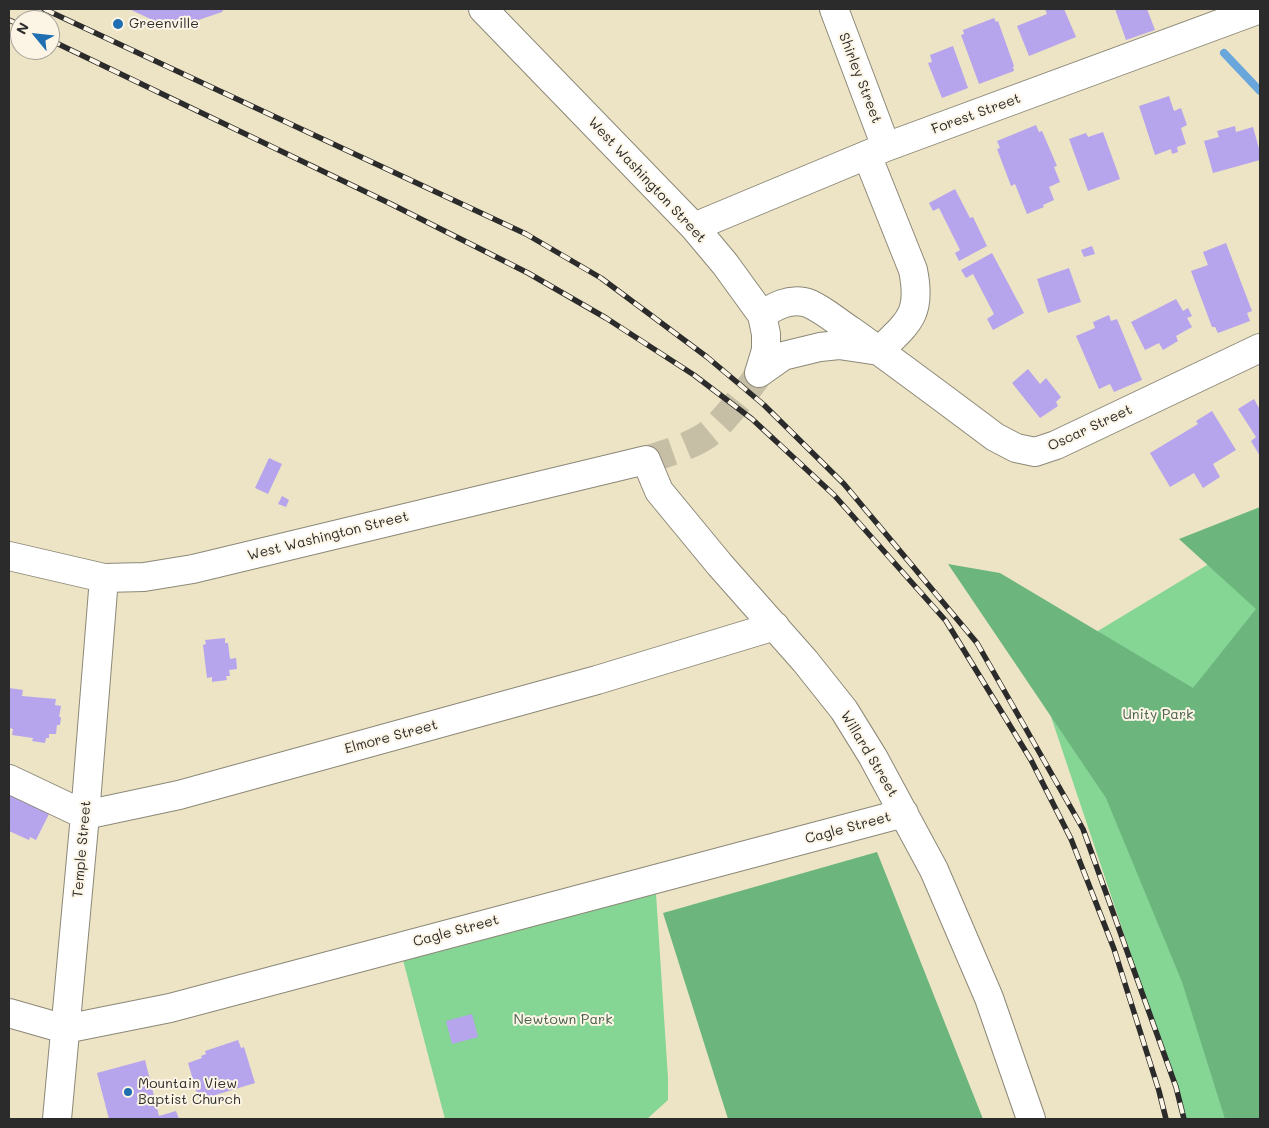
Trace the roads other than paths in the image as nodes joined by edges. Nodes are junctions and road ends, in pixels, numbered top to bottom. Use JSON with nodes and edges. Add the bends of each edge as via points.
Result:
{"nodes":[{"id":1,"x":485,"y":9,"type":"edge"},
{"id":2,"x":834,"y":9,"type":"edge"},
{"id":3,"x":1260,"y":10,"type":"edge"},
{"id":4,"x":1228,"y":15,"type":"edge"},
{"id":5,"x":876,"y":151,"type":"junction"},
{"id":6,"x":694,"y":227,"type":"junction"},
{"id":7,"x":762,"y":315,"type":"junction"},
{"id":8,"x":1260,"y":348,"type":"edge"},
{"id":9,"x":879,"y":351,"type":"junction"},
{"id":10,"x":759,"y":373,"type":"joint"},
{"id":11,"x":646,"y":460,"type":"joint"},
{"id":12,"x":9,"y":556,"type":"edge"},
{"id":13,"x":104,"y":578,"type":"junction"},
{"id":14,"x":775,"y":626,"type":"junction"},
{"id":15,"x":9,"y":779,"type":"edge"},
{"id":16,"x":904,"y":813,"type":"junction"},
{"id":17,"x":85,"y":815,"type":"junction"},
{"id":18,"x":9,"y":1013,"type":"edge"},
{"id":19,"x":66,"y":1029,"type":"junction"},
{"id":20,"x":57,"y":1119,"type":"edge"},
{"id":21,"x":1031,"y":1119,"type":"edge"}],
"edges":[{"from":1,"to":6,"type":"street","name":"West Washington Street"},
{"from":2,"to":5,"type":"street","name":"Shirley Street"},
{"from":3,"to":4,"type":"street","name":"Forest Street"},
{"from":4,"to":5,"type":"street","name":"Forest Street"},
{"from":5,"to":6,"type":"street","name":"Forest Street"},
{"from":5,"to":9,"type":"street","name":"Shirley Street","via":[[917,288],[915,309],[903,328]]},
{"from":6,"to":7,"type":"street","name":"West Washington Street"},
{"from":7,"to":9,"type":"street","name":"Oscar Street","via":[[776,306],[793,301],[806,302]]},
{"from":7,"to":10,"type":"street","name":"West Washington Street","via":[[766,350]]},
{"from":8,"to":9,"type":"street","name":"Oscar Street","via":[[1056,445],[1034,452],[1016,448],[995,437]]},
{"from":9,"to":10,"type":"street","name":"Oscar Street","via":[[839,345],[820,347],[783,356]]},
{"from":11,"to":13,"type":"street","name":"West Washington Street","via":[[193,569],[144,577]]},
{"from":11,"to":14,"type":"street","name":"Willard Street","via":[[659,491]]},
{"from":12,"to":13,"type":"street","name":"West Washington Street"},
{"from":13,"to":17,"type":"street","name":"Temple Street"},
{"from":14,"to":16,"type":"street","name":"Willard Street","via":[[844,710]]},
{"from":14,"to":17,"type":"street","name":"Elmore Street","via":[[598,680],[179,796]]},
{"from":15,"to":17,"type":"street"},
{"from":16,"to":19,"type":"street","name":"Cagle Street","via":[[170,1008]]},
{"from":16,"to":21,"type":"street","name":"Willard Street","via":[[934,870],[989,998]]},
{"from":17,"to":19,"type":"street","name":"Temple Street"},
{"from":18,"to":19,"type":"street","name":"Cagle Street"},
{"from":19,"to":20,"type":"street","name":"Temple Street"}]}
